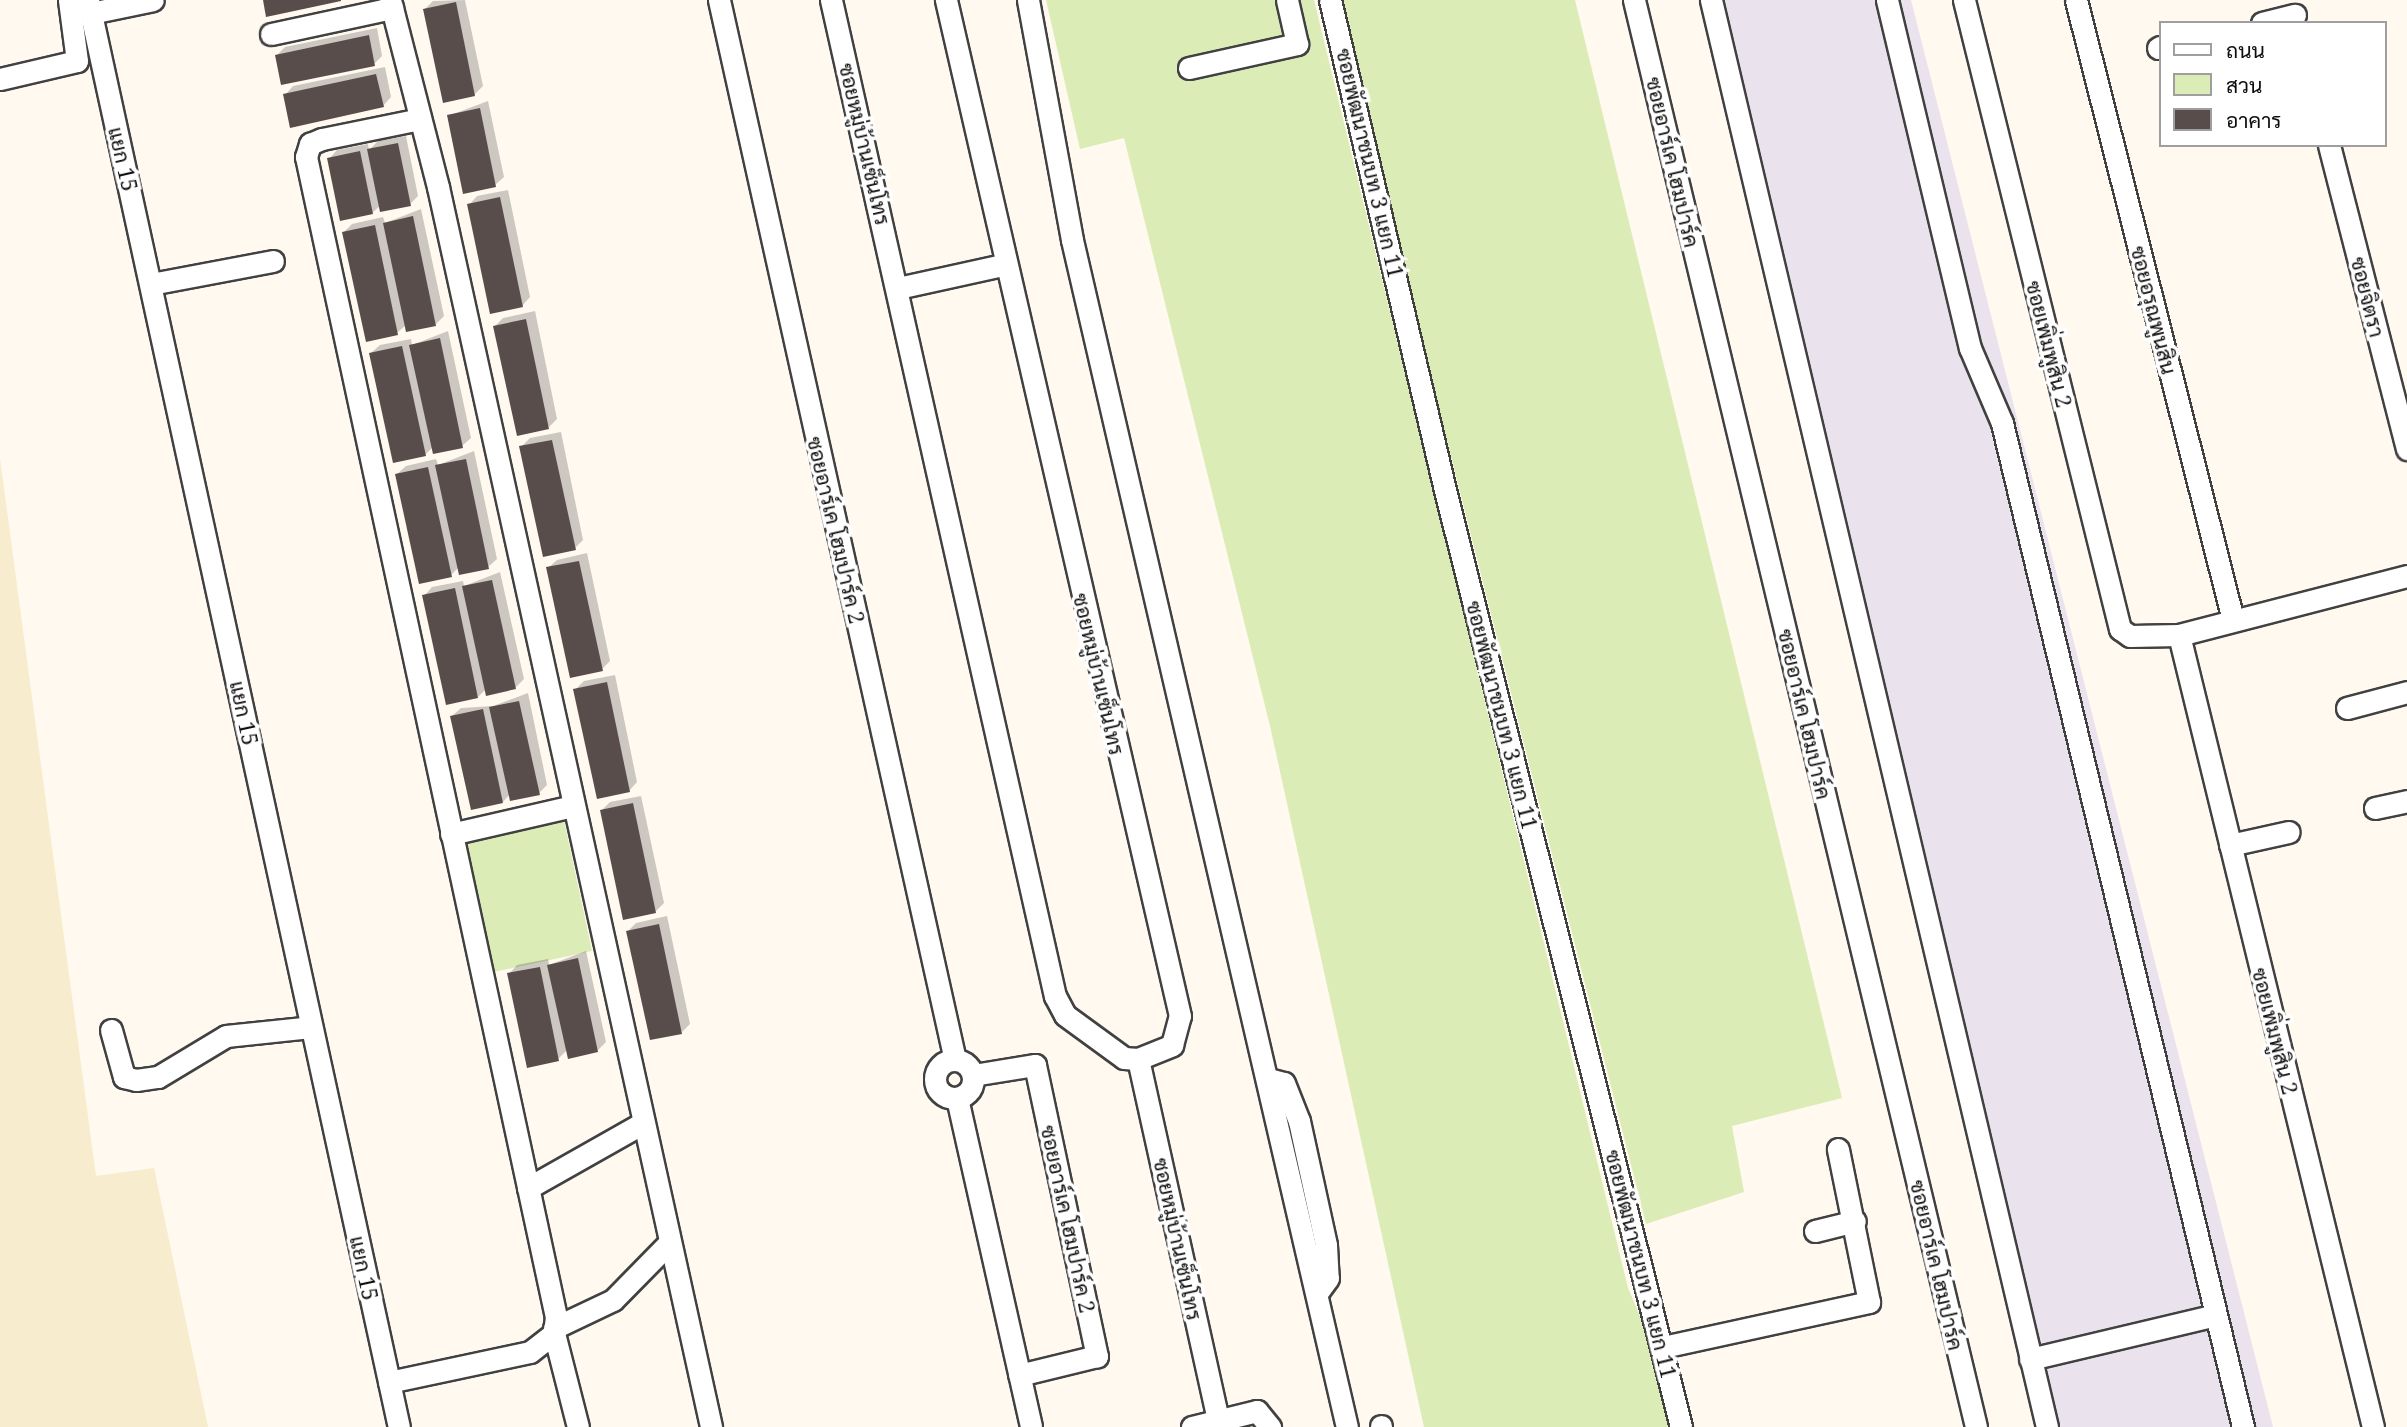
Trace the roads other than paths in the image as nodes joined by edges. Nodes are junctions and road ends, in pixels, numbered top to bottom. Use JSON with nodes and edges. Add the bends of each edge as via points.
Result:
{"nodes":[{"id":1,"x":69,"y":0,"type":"edge"},
{"id":2,"x":153,"y":0,"type":"edge"},
{"id":3,"x":719,"y":0,"type":"edge"},
{"id":4,"x":831,"y":0,"type":"edge"},
{"id":5,"x":946,"y":0,"type":"edge"},
{"id":6,"x":1028,"y":0,"type":"edge"},
{"id":7,"x":1287,"y":0,"type":"edge"},
{"id":8,"x":1330,"y":0,"type":"edge"},
{"id":9,"x":1634,"y":0,"type":"edge"},
{"id":10,"x":1711,"y":0,"type":"edge"},
{"id":11,"x":1887,"y":0,"type":"edge"},
{"id":12,"x":1964,"y":0,"type":"edge"},
{"id":13,"x":2076,"y":0,"type":"edge"},
{"id":14,"x":391,"y":4,"type":"edge"},
{"id":15,"x":89,"y":7,"type":"edge"},
{"id":16,"x":2294,"y":12,"type":"edge"},
{"id":17,"x":2268,"y":21,"type":"edge"},
{"id":18,"x":271,"y":34,"type":"dead end"},
{"id":19,"x":1189,"y":68,"type":"dead end"},
{"id":20,"x":0,"y":79,"type":"edge"},
{"id":21,"x":420,"y":118,"type":"junction"},
{"id":22,"x":2330,"y":147,"type":"edge"},
{"id":23,"x":273,"y":261,"type":"dead end"},
{"id":24,"x":1003,"y":265,"type":"junction"},
{"id":25,"x":151,"y":284,"type":"junction"},
{"id":26,"x":898,"y":288,"type":"junction"},
{"id":27,"x":2407,"y":449,"type":"edge"},
{"id":28,"x":2407,"y":576,"type":"edge"},
{"id":29,"x":2233,"y":620,"type":"junction"},
{"id":30,"x":2179,"y":635,"type":"junction"},
{"id":31,"x":2407,"y":692,"type":"edge"},
{"id":32,"x":2347,"y":708,"type":"dead end"},
{"id":33,"x":2407,"y":801,"type":"edge"},
{"id":34,"x":573,"y":806,"type":"junction"},
{"id":35,"x":2375,"y":808,"type":"dead end"},
{"id":36,"x":2289,"y":832,"type":"dead end"},
{"id":37,"x":451,"y":834,"type":"junction"},
{"id":38,"x":2230,"y":845,"type":"junction"},
{"id":39,"x":311,"y":1027,"type":"junction"},
{"id":40,"x":111,"y":1030,"type":"dead end"},
{"id":41,"x":1138,"y":1059,"type":"junction"},
{"id":42,"x":955,"y":1060,"type":"junction"},
{"id":43,"x":973,"y":1075,"type":"junction"},
{"id":44,"x":957,"y":1098,"type":"junction"},
{"id":45,"x":643,"y":1123,"type":"junction"},
{"id":46,"x":1838,"y":1149,"type":"dead end"},
{"id":47,"x":528,"y":1188,"type":"junction"},
{"id":48,"x":1855,"y":1221,"type":"junction"},
{"id":49,"x":1815,"y":1231,"type":"dead end"},
{"id":50,"x":670,"y":1242,"type":"junction"},
{"id":51,"x":2212,"y":1316,"type":"junction"},
{"id":52,"x":554,"y":1331,"type":"junction"},
{"id":53,"x":1663,"y":1347,"type":"junction"},
{"id":54,"x":2030,"y":1359,"type":"junction"},
{"id":55,"x":1019,"y":1375,"type":"junction"},
{"id":56,"x":389,"y":1381,"type":"junction"},
{"id":57,"x":1218,"y":1419,"type":"junction"},
{"id":58,"x":399,"y":1427,"type":"edge"},
{"id":59,"x":578,"y":1427,"type":"edge"},
{"id":60,"x":711,"y":1427,"type":"edge"},
{"id":61,"x":1031,"y":1427,"type":"edge"},
{"id":62,"x":1192,"y":1427,"type":"edge"},
{"id":63,"x":1270,"y":1427,"type":"edge"},
{"id":64,"x":1347,"y":1427,"type":"edge"},
{"id":65,"x":1681,"y":1427,"type":"edge"},
{"id":66,"x":1976,"y":1427,"type":"edge"},
{"id":67,"x":2048,"y":1427,"type":"edge"},
{"id":68,"x":2243,"y":1427,"type":"edge"},
{"id":69,"x":2373,"y":1427,"type":"edge"}],
"edges":[{"from":1,"to":20,"type":"street","via":[[78,61]]},
{"from":2,"to":15,"type":"street"},
{"from":3,"to":42,"type":"street","name":"ซอยอาร์เค โฮมปาร์ค 2"},
{"from":4,"to":26,"type":"street","name":"ซอยหมู่บ้านเซ็นโทร"},
{"from":5,"to":24,"type":"street","name":"ซอยหมู่บ้านเซ็นโทร"},
{"from":6,"to":64,"type":"street","via":[[1072,240]]},
{"from":7,"to":19,"type":"street","via":[[1297,44]]},
{"from":8,"to":53,"type":"street","name":"ซอยพัฒนาชนบท 3 แยก 11","via":[[1446,494]]},
{"from":9,"to":66,"type":"street","name":"ซอยอาร์เค โฮมปาร์ค"},
{"from":10,"to":54,"type":"street"},
{"from":11,"to":51,"type":"street","via":[[1970,348],[2002,423]]},
{"from":12,"to":30,"type":"street","name":"ซอยเพิ่มพูสิน 2","via":[[2116,616],[2130,636]]},
{"from":13,"to":29,"type":"street","name":"ซอยอรุณพูนสิน"},
{"from":14,"to":18,"type":"street"},
{"from":14,"to":21,"type":"street"},
{"from":15,"to":25,"type":"street","name":"แยก 15"},
{"from":16,"to":17,"type":"street"},
{"from":21,"to":34,"type":"street"},
{"from":21,"to":37,"type":"street","via":[[322,139],[306,150]]},
{"from":22,"to":27,"type":"street","name":"ซอยจิตรา"},
{"from":23,"to":25,"type":"street"},
{"from":24,"to":26,"type":"street"},
{"from":24,"to":41,"type":"street","name":"ซอยหมู่บ้านเซ็นโทร","via":[[1180,1016],[1172,1045]]},
{"from":25,"to":39,"type":"street","name":"แยก 15"},
{"from":26,"to":41,"type":"street","name":"ซอยหมู่บ้านเซ็นโทร","via":[[1055,996],[1065,1015],[1124,1058]]},
{"from":28,"to":29,"type":"street","name":"ซอยเพิ่มพูสิน 2"},
{"from":29,"to":30,"type":"street","name":"ซอยเพิ่มพูสิน 2"},
{"from":30,"to":38,"type":"street","name":"ซอยเพิ่มพูสิน 2"},
{"from":31,"to":32,"type":"street"},
{"from":33,"to":35,"type":"street"},
{"from":34,"to":37,"type":"street"},
{"from":34,"to":45,"type":"street"},
{"from":36,"to":38,"type":"street"},
{"from":37,"to":47,"type":"street"},
{"from":38,"to":69,"type":"street","name":"ซอยเพิ่มพูสิน 2"},
{"from":39,"to":40,"type":"street","via":[[226,1036],[158,1077],[136,1080],[124,1077]]},
{"from":39,"to":56,"type":"street","name":"แยก 15"},
{"from":41,"to":57,"type":"street","name":"ซอยหมู่บ้านเซ็นโทร"},
{"from":42,"to":43,"type":"street"},
{"from":42,"to":44,"type":"street","via":[[943,1063],[935,1080],[940,1091]]},
{"from":43,"to":44,"type":"street","via":[[968,1093]]},
{"from":43,"to":55,"type":"street","name":"ซอยอาร์เค โฮมปาร์ค 2","via":[[1035,1065],[1097,1356]]},
{"from":44,"to":55,"type":"street"},
{"from":45,"to":47,"type":"street"},
{"from":45,"to":50,"type":"street"},
{"from":46,"to":48,"type":"street"},
{"from":47,"to":52,"type":"street"},
{"from":48,"to":49,"type":"street"},
{"from":48,"to":53,"type":"street","via":[[1871,1292],[1864,1305]]},
{"from":50,"to":52,"type":"street","via":[[613,1300]]},
{"from":50,"to":60,"type":"street"},
{"from":51,"to":54,"type":"street"},
{"from":51,"to":68,"type":"street"},
{"from":52,"to":56,"type":"street","via":[[530,1352]]},
{"from":52,"to":59,"type":"street"},
{"from":53,"to":65,"type":"street","name":"ซอยพัฒนาชนบท 3 แยก 11"},
{"from":54,"to":67,"type":"street"},
{"from":55,"to":61,"type":"street"},
{"from":56,"to":58,"type":"street","name":"แยก 15"},
{"from":57,"to":62,"type":"street"},
{"from":57,"to":63,"type":"street","via":[[1257,1411]]}]}
